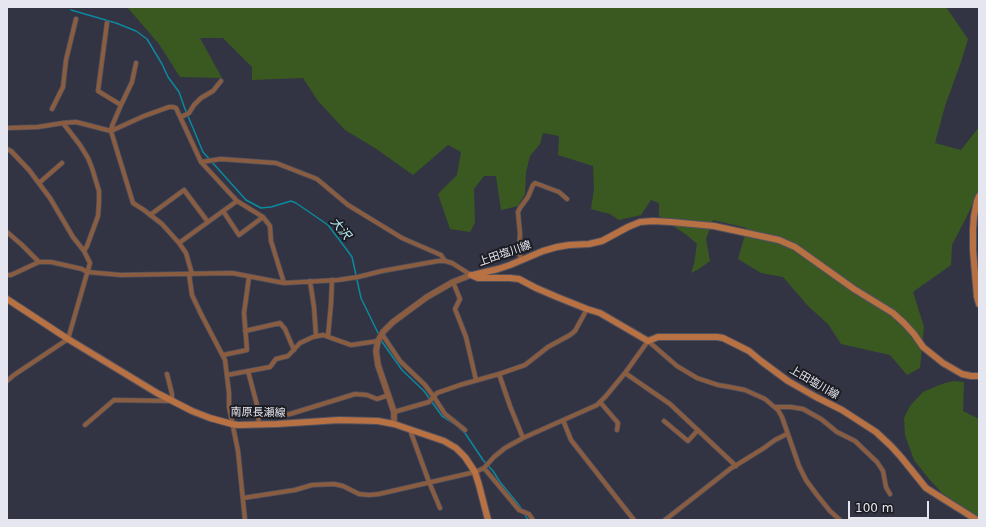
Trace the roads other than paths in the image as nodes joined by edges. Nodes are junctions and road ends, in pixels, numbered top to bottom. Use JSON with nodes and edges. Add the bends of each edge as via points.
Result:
{"nodes":[{"id":1,"x":76,"y":19,"type":"dead end"},
{"id":2,"x":108,"y":23,"type":"dead end"},
{"id":3,"x":136,"y":63,"type":"dead end"},
{"id":4,"x":221,"y":81,"type":"dead end"},
{"id":5,"x":121,"y":105,"type":"junction"},
{"id":6,"x":52,"y":109,"type":"dead end"},
{"id":7,"x":181,"y":117,"type":"junction"},
{"id":8,"x":63,"y":123,"type":"junction"},
{"id":9,"x":7,"y":128,"type":"edge"},
{"id":10,"x":111,"y":131,"type":"junction"},
{"id":11,"x":7,"y":149,"type":"edge"},
{"id":12,"x":201,"y":162,"type":"junction"},
{"id":13,"x":62,"y":163,"type":"dead end"},
{"id":14,"x":39,"y":184,"type":"junction"},
{"id":15,"x":979,"y":196,"type":"edge"},
{"id":16,"x":567,"y":199,"type":"dead end"},
{"id":17,"x":237,"y":201,"type":"junction"},
{"id":18,"x":223,"y":211,"type":"junction"},
{"id":19,"x":150,"y":215,"type":"junction"},
{"id":20,"x":262,"y":217,"type":"junction"},
{"id":21,"x":208,"y":222,"type":"junction"},
{"id":22,"x":7,"y":232,"type":"edge"},
{"id":23,"x":179,"y":243,"type":"junction"},
{"id":24,"x":84,"y":251,"type":"junction"},
{"id":25,"x":521,"y":260,"type":"junction"},
{"id":26,"x":445,"y":261,"type":"junction"},
{"id":27,"x":39,"y":262,"type":"junction"},
{"id":28,"x":87,"y":272,"type":"junction"},
{"id":29,"x":190,"y":274,"type":"junction"},
{"id":30,"x":7,"y":275,"type":"edge"},
{"id":31,"x":471,"y":275,"type":"junction"},
{"id":32,"x":249,"y":277,"type":"junction"},
{"id":33,"x":332,"y":280,"type":"junction"},
{"id":34,"x":310,"y":281,"type":"junction"},
{"id":35,"x":454,"y":282,"type":"junction"},
{"id":36,"x":284,"y":283,"type":"junction"},
{"id":37,"x":7,"y":299,"type":"edge"},
{"id":38,"x":979,"y":304,"type":"edge"},
{"id":39,"x":587,"y":310,"type":"junction"},
{"id":40,"x":245,"y":331,"type":"junction"},
{"id":41,"x":382,"y":334,"type":"junction"},
{"id":42,"x":316,"y":336,"type":"junction"},
{"id":43,"x":328,"y":336,"type":"junction"},
{"id":44,"x":68,"y":339,"type":"junction"},
{"id":45,"x":378,"y":341,"type":"junction"},
{"id":46,"x":648,"y":341,"type":"junction"},
{"id":47,"x":294,"y":350,"type":"junction"},
{"id":48,"x":222,"y":355,"type":"junction"},
{"id":49,"x":248,"y":371,"type":"junction"},
{"id":50,"x":625,"y":373,"type":"junction"},
{"id":51,"x":167,"y":374,"type":"dead end"},
{"id":52,"x":499,"y":374,"type":"junction"},
{"id":53,"x":227,"y":375,"type":"junction"},
{"id":54,"x":979,"y":376,"type":"edge"},
{"id":55,"x":476,"y":380,"type":"junction"},
{"id":56,"x":7,"y":381,"type":"edge"},
{"id":57,"x":388,"y":395,"type":"junction"},
{"id":58,"x":434,"y":397,"type":"junction"},
{"id":59,"x":172,"y":401,"type":"junction"},
{"id":60,"x":600,"y":402,"type":"junction"},
{"id":61,"x":775,"y":408,"type":"junction"},
{"id":62,"x":394,"y":412,"type":"junction"},
{"id":63,"x":276,"y":416,"type":"dead end"},
{"id":64,"x":563,"y":420,"type":"junction"},
{"id":65,"x":664,"y":421,"type":"dead end"},
{"id":66,"x":232,"y":424,"type":"junction"},
{"id":67,"x":259,"y":424,"type":"junction"},
{"id":68,"x":394,"y":424,"type":"junction"},
{"id":69,"x":85,"y":425,"type":"dead end"},
{"id":70,"x":410,"y":430,"type":"junction"},
{"id":71,"x":465,"y":430,"type":"dead end"},
{"id":72,"x":618,"y":430,"type":"dead end"},
{"id":73,"x":698,"y":430,"type":"junction"},
{"id":74,"x":787,"y":434,"type":"junction"},
{"id":75,"x":523,"y":438,"type":"junction"},
{"id":76,"x":736,"y":466,"type":"junction"},
{"id":77,"x":484,"y":468,"type":"junction"},
{"id":78,"x":475,"y":472,"type":"junction"},
{"id":79,"x":429,"y":482,"type":"junction"},
{"id":80,"x":890,"y":494,"type":"dead end"},
{"id":81,"x":243,"y":498,"type":"junction"},
{"id":82,"x":440,"y":508,"type":"dead end"},
{"id":83,"x":245,"y":520,"type":"edge"},
{"id":84,"x":488,"y":520,"type":"edge"},
{"id":85,"x":533,"y":520,"type":"edge"},
{"id":86,"x":634,"y":520,"type":"edge"},
{"id":87,"x":665,"y":520,"type":"edge"},
{"id":88,"x":840,"y":520,"type":"edge"},
{"id":89,"x":977,"y":520,"type":"edge"}],
"edges":[{"from":1,"to":6,"type":"street","via":[[66,60],[63,87]]},
{"from":2,"to":5,"type":"street","via":[[98,91]]},
{"from":3,"to":5,"type":"street","via":[[132,82]]},
{"from":4,"to":7,"type":"street","via":[[213,92],[201,98],[189,113]]},
{"from":5,"to":10,"type":"street"},
{"from":7,"to":10,"type":"street","via":[[176,108],[169,107]]},
{"from":7,"to":12,"type":"street"},
{"from":8,"to":9,"type":"street"},
{"from":8,"to":10,"type":"street","via":[[76,122]]},
{"from":8,"to":24,"type":"street","via":[[88,158],[99,191],[98,216]]},
{"from":10,"to":19,"type":"street","via":[[133,203]]},
{"from":11,"to":14,"type":"street","via":[[29,170]]},
{"from":12,"to":17,"type":"street"},
{"from":12,"to":26,"type":"street","via":[[221,159],[276,163],[317,179],[348,205],[402,238],[442,255]]},
{"from":13,"to":14,"type":"street"},
{"from":14,"to":24,"type":"street"},
{"from":15,"to":38,"type":"main road","via":[[973,229]]},
{"from":16,"to":25,"type":"street","via":[[559,192],[535,183],[533,185],[518,212]]},
{"from":17,"to":18,"type":"street"},
{"from":17,"to":20,"type":"street"},
{"from":18,"to":20,"type":"street","via":[[239,235]]},
{"from":18,"to":21,"type":"street"},
{"from":19,"to":21,"type":"street","via":[[184,190]]},
{"from":19,"to":23,"type":"street"},
{"from":20,"to":36,"type":"street","via":[[270,226],[271,241]]},
{"from":21,"to":23,"type":"street"},
{"from":22,"to":27,"type":"street"},
{"from":23,"to":29,"type":"street","via":[[186,253]]},
{"from":24,"to":28,"type":"street","via":[[90,263]]},
{"from":25,"to":31,"type":"main road","name":"上田塩川線","via":[[498,269]]},
{"from":25,"to":54,"type":"main road","name":"上田塩川線","via":[[557,247],[602,241],[640,222],[652,221],[714,226],[779,240],[795,247],[893,313],[923,347],[943,363],[962,374]]},
{"from":26,"to":31,"type":"street"},
{"from":26,"to":33,"type":"street"},
{"from":27,"to":28,"type":"street","via":[[51,262]]},
{"from":27,"to":30,"type":"street"},
{"from":28,"to":29,"type":"street","via":[[121,275]]},
{"from":28,"to":44,"type":"street"},
{"from":29,"to":32,"type":"street","via":[[232,273]]},
{"from":29,"to":48,"type":"street","via":[[192,295]]},
{"from":31,"to":35,"type":"street"},
{"from":31,"to":39,"type":"main road","name":"上田塩川線","via":[[478,278],[519,279]]},
{"from":32,"to":36,"type":"street"},
{"from":32,"to":40,"type":"street","via":[[244,312]]},
{"from":33,"to":34,"type":"street"},
{"from":33,"to":43,"type":"street"},
{"from":34,"to":36,"type":"street"},
{"from":34,"to":42,"type":"street"},
{"from":35,"to":41,"type":"street","via":[[427,297],[393,322]]},
{"from":35,"to":55,"type":"street","via":[[460,299],[456,309],[466,337]]},
{"from":37,"to":44,"type":"main road","name":"南原長瀬線"},
{"from":39,"to":46,"type":"main road","name":"上田塩川線","via":[[600,313]]},
{"from":39,"to":52,"type":"street","via":[[570,336],[548,347],[525,366]]},
{"from":40,"to":47,"type":"street","via":[[280,323],[286,329]]},
{"from":40,"to":48,"type":"street","via":[[247,350]]},
{"from":41,"to":45,"type":"street"},
{"from":41,"to":58,"type":"street","via":[[400,361]]},
{"from":42,"to":43,"type":"street"},
{"from":42,"to":47,"type":"street","via":[[300,343]]},
{"from":43,"to":45,"type":"street","via":[[351,345]]},
{"from":44,"to":56,"type":"street"},
{"from":44,"to":59,"type":"main road","name":"南原長瀬線"},
{"from":45,"to":57,"type":"street","via":[[378,365]]},
{"from":46,"to":50,"type":"street"},
{"from":46,"to":61,"type":"street","via":[[676,366],[697,378],[745,390],[765,399]]},
{"from":46,"to":89,"type":"main road","name":"上田塩川線","via":[[658,337],[717,337],[749,351],[788,381],[876,432],[901,457],[922,485]]},
{"from":47,"to":49,"type":"street","via":[[288,356],[276,359],[270,367]]},
{"from":48,"to":53,"type":"street"},
{"from":49,"to":53,"type":"street"},
{"from":49,"to":67,"type":"street"},
{"from":50,"to":60,"type":"street"},
{"from":50,"to":73,"type":"street","via":[[670,404]]},
{"from":51,"to":59,"type":"street"},
{"from":52,"to":55,"type":"street"},
{"from":52,"to":75,"type":"street"},
{"from":53,"to":66,"type":"street"},
{"from":55,"to":58,"type":"street","via":[[437,393]]},
{"from":57,"to":62,"type":"street"},
{"from":57,"to":63,"type":"street","via":[[377,398],[367,394],[356,394]]},
{"from":58,"to":62,"type":"street","via":[[428,402]]},
{"from":58,"to":71,"type":"street","via":[[445,414]]},
{"from":59,"to":66,"type":"main road","name":"南原長瀬線","via":[[210,418]]},
{"from":59,"to":69,"type":"street","via":[[114,400]]},
{"from":60,"to":64,"type":"street"},
{"from":60,"to":72,"type":"street","via":[[618,423]]},
{"from":61,"to":74,"type":"street","via":[[782,416]]},
{"from":61,"to":80,"type":"street","via":[[803,409],[855,441],[883,471]]},
{"from":62,"to":68,"type":"street"},
{"from":64,"to":75,"type":"street"},
{"from":64,"to":86,"type":"street","via":[[571,440]]},
{"from":65,"to":73,"type":"street","via":[[688,441]]},
{"from":66,"to":67,"type":"main road","name":"南原長瀬線"},
{"from":66,"to":81,"type":"street"},
{"from":67,"to":68,"type":"main road","name":"南原長瀬線","via":[[340,420]]},
{"from":68,"to":70,"type":"main road","name":"南原長瀬線"},
{"from":70,"to":78,"type":"main road","name":"南原長瀬線","via":[[444,441],[456,448]]},
{"from":70,"to":79,"type":"street"},
{"from":73,"to":76,"type":"street"},
{"from":74,"to":76,"type":"street"},
{"from":74,"to":88,"type":"street","via":[[806,480]]},
{"from":75,"to":77,"type":"street","via":[[505,448]]},
{"from":76,"to":87,"type":"street"},
{"from":77,"to":78,"type":"street"},
{"from":77,"to":85,"type":"street","via":[[519,510],[529,514]]},
{"from":78,"to":79,"type":"street"},
{"from":78,"to":84,"type":"main road","name":"南原長瀬線"},
{"from":79,"to":81,"type":"street","via":[[369,495],[359,494],[334,484]]},
{"from":79,"to":82,"type":"street"},
{"from":81,"to":83,"type":"street"}]}
